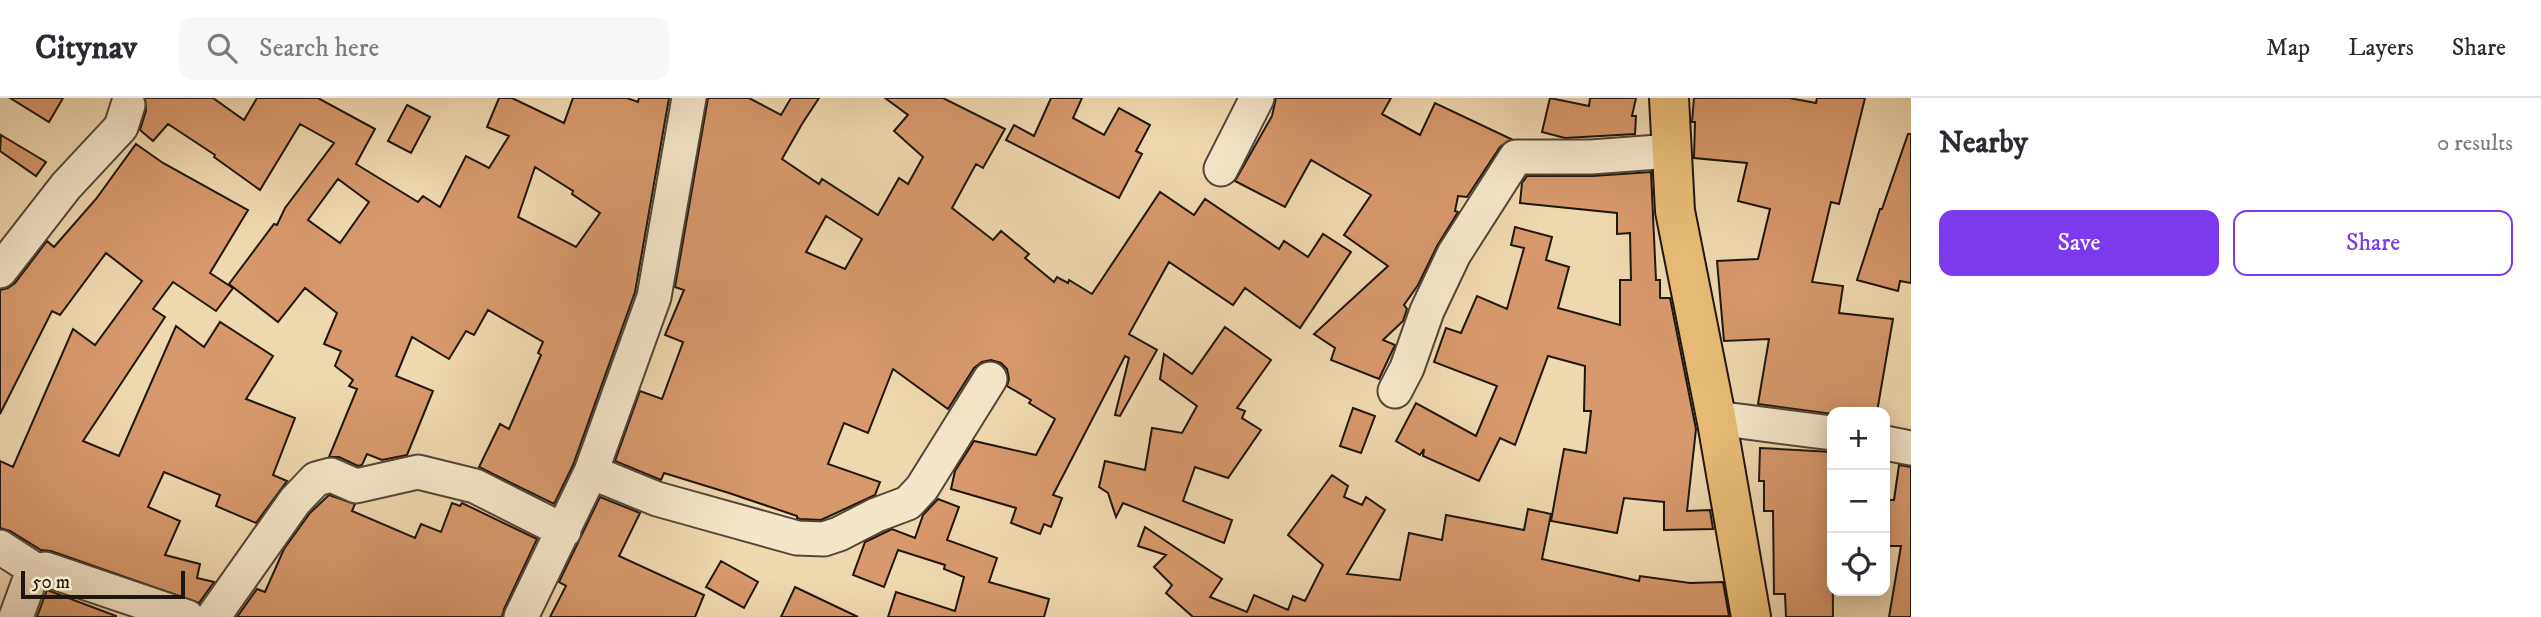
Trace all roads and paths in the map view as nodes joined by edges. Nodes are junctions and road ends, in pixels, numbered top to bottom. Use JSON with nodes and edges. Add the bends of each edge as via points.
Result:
{"nodes":[{"id":1,"x":689,"y":98,"type":"edge"},
{"id":2,"x":1257,"y":98,"type":"edge"},
{"id":3,"x":1669,"y":98,"type":"edge"},
{"id":4,"x":127,"y":100,"type":"edge"},
{"id":5,"x":1672,"y":151,"type":"junction"},
{"id":6,"x":1220,"y":169,"type":"dead end"},
{"id":7,"x":0,"y":271,"type":"edge"},
{"id":8,"x":990,"y":379,"type":"dead end"},
{"id":9,"x":1395,"y":391,"type":"dead end"},
{"id":10,"x":1716,"y":418,"type":"junction"},
{"id":11,"x":1827,"y":432,"type":"edge"},
{"id":12,"x":1890,"y":444,"type":"edge"},
{"id":13,"x":1911,"y":447,"type":"edge"},
{"id":14,"x":591,"y":472,"type":"junction"},
{"id":15,"x":564,"y":531,"type":"junction"},
{"id":16,"x":0,"y":547,"type":"edge"},
{"id":17,"x":37,"y":571,"type":"junction"},
{"id":18,"x":16,"y":617,"type":"edge"},
{"id":19,"x":187,"y":617,"type":"edge"},
{"id":20,"x":213,"y":617,"type":"edge"},
{"id":21,"x":521,"y":617,"type":"edge"},
{"id":22,"x":1751,"y":617,"type":"edge"}],
"edges":[{"from":1,"to":14,"type":"street","via":[[654,297]]},
{"from":2,"to":6,"type":"street"},
{"from":3,"to":5,"type":"main road"},
{"from":4,"to":7,"type":"street","via":[[121,127],[66,186]]},
{"from":5,"to":9,"type":"street","via":[[1516,157],[1454,254]]},
{"from":5,"to":10,"type":"main road","via":[[1675,211]]},
{"from":8,"to":14,"type":"street","via":[[908,503],[824,539],[797,538],[657,499]]},
{"from":10,"to":11,"type":"street"},
{"from":10,"to":22,"type":"main road"},
{"from":12,"to":13,"type":"street"},
{"from":14,"to":15,"type":"street"},
{"from":15,"to":20,"type":"street","via":[[475,486],[418,472],[356,486],[331,475],[316,479],[295,501]]},
{"from":15,"to":21,"type":"street"},
{"from":16,"to":17,"type":"street"},
{"from":17,"to":18,"type":"street"},
{"from":17,"to":19,"type":"street","via":[[45,569]]}]}
